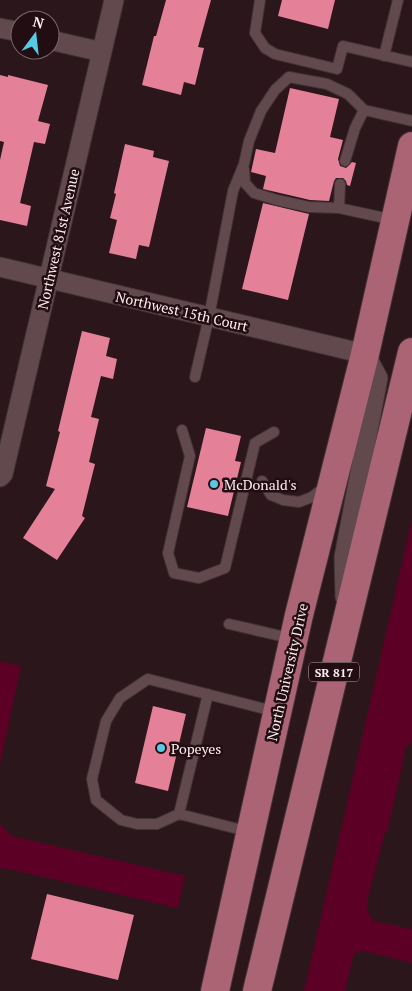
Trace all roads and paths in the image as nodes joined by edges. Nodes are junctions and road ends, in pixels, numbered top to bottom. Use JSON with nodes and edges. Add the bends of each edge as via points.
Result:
{"nodes":[{"id":1,"x":114,"y":0,"type":"edge"},
{"id":2,"x":260,"y":0,"type":"edge"},
{"id":3,"x":398,"y":0,"type":"edge"},
{"id":4,"x":60,"y":42,"type":"edge"},
{"id":5,"x":102,"y":52,"type":"junction"},
{"id":6,"x":384,"y":56,"type":"junction"},
{"id":7,"x":412,"y":62,"type":"edge"},
{"id":8,"x":364,"y":110,"type":"junction"},
{"id":9,"x":412,"y":121,"type":"edge"},
{"id":10,"x":412,"y":146,"type":"edge"},
{"id":11,"x":345,"y":161,"type":"dead end"},
{"id":12,"x":244,"y":164,"type":"junction"},
{"id":13,"x":340,"y":184,"type":"dead end"},
{"id":14,"x":339,"y":208,"type":"junction"},
{"id":15,"x":395,"y":221,"type":"junction"},
{"id":16,"x":0,"y":267,"type":"edge"},
{"id":17,"x":49,"y":279,"type":"junction"},
{"id":18,"x":209,"y":317,"type":"junction"},
{"id":19,"x":412,"y":352,"type":"edge"},
{"id":20,"x":364,"y":354,"type":"junction"},
{"id":21,"x":195,"y":377,"type":"dead end"},
{"id":22,"x":182,"y":430,"type":"dead end"},
{"id":23,"x":274,"y":432,"type":"dead end"},
{"id":24,"x":0,"y":477,"type":"edge"},
{"id":25,"x":262,"y":481,"type":"dead end"},
{"id":26,"x":333,"y":481,"type":"junction"},
{"id":27,"x":229,"y":624,"type":"dead end"},
{"id":28,"x":345,"y":626,"type":"junction"},
{"id":29,"x":294,"y":639,"type":"junction"},
{"id":30,"x":208,"y":694,"type":"junction"},
{"id":31,"x":278,"y":712,"type":"junction"},
{"id":32,"x":179,"y":814,"type":"junction"},
{"id":33,"x":251,"y":833,"type":"junction"},
{"id":34,"x":215,"y":991,"type":"edge"},
{"id":35,"x":257,"y":991,"type":"edge"}],
"edges":[{"from":1,"to":5,"type":"street","name":"Northwest 81st Avenue"},
{"from":2,"to":6,"type":"lane","via":[[255,33],[265,48],[275,54],[338,69],[343,46]]},
{"from":3,"to":6,"type":"lane"},
{"from":4,"to":5,"type":"street"},
{"from":5,"to":17,"type":"street","name":"Northwest 81st Avenue"},
{"from":6,"to":7,"type":"lane"},
{"from":8,"to":9,"type":"lane"},
{"from":8,"to":11,"type":"lane"},
{"from":8,"to":12,"type":"lane","via":[[348,94],[327,84],[289,76],[274,90],[261,111]]},
{"from":10,"to":15,"type":"main road","name":"North University Drive","number":"SR 817"},
{"from":12,"to":14,"type":"lane","via":[[245,184],[254,193],[309,207]]},
{"from":12,"to":18,"type":"lane","via":[[233,191]]},
{"from":13,"to":14,"type":"lane"},
{"from":14,"to":15,"type":"lane"},
{"from":15,"to":20,"type":"main road","name":"North University Drive","number":"SR 817"},
{"from":16,"to":17,"type":"street","name":"Northwest 15th Court"},
{"from":17,"to":18,"type":"street","name":"Northwest 15th Court"},
{"from":17,"to":24,"type":"street","name":"Northwest 81st Avenue"},
{"from":18,"to":20,"type":"street","name":"Northwest 15th Court"},
{"from":18,"to":21,"type":"lane"},
{"from":19,"to":28,"type":"main road","number":"SR 817"},
{"from":20,"to":26,"type":"main road","name":"North University Drive","number":"SR 817"},
{"from":20,"to":28,"type":"street","via":[[378,378],[344,558]]},
{"from":22,"to":23,"type":"lane","via":[[190,456],[168,553],[174,572],[199,578],[225,568],[255,443]]},
{"from":25,"to":26,"type":"lane","via":[[271,495],[299,502],[312,497]]},
{"from":26,"to":29,"type":"main road","name":"North University Drive","number":"SR 817"},
{"from":27,"to":29,"type":"lane"},
{"from":28,"to":35,"type":"main road","number":"SR 817"},
{"from":29,"to":31,"type":"main road","name":"North University Drive","number":"SR 817"},
{"from":30,"to":31,"type":"lane"},
{"from":30,"to":32,"type":"lane"},
{"from":30,"to":32,"type":"lane","via":[[148,679],[120,698],[106,722],[97,754],[92,779],[96,800],[121,820],[157,824]]},
{"from":31,"to":33,"type":"main road","name":"North University Drive","number":"SR 817"},
{"from":32,"to":33,"type":"lane"},
{"from":33,"to":34,"type":"main road","name":"North University Drive","number":"SR 817"}]}
